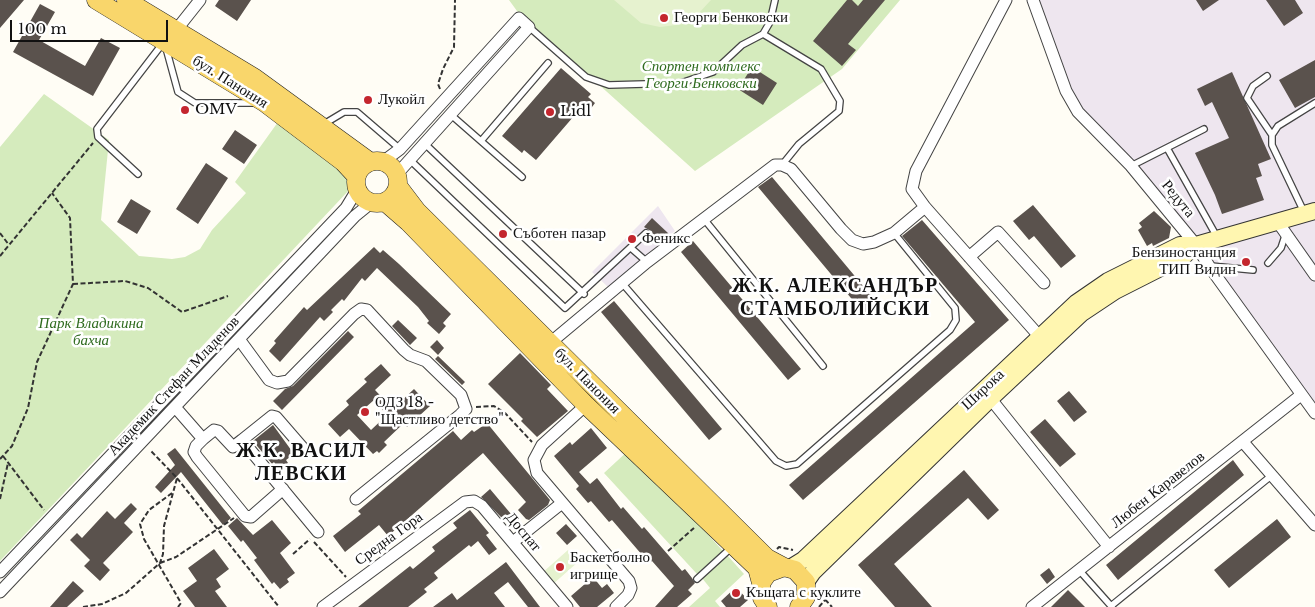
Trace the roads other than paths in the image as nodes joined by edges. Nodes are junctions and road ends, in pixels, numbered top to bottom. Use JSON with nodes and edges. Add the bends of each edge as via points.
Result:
{"nodes":[{"id":1,"x":96,"y":0,"type":"edge"},
{"id":2,"x":126,"y":0,"type":"edge"},
{"id":3,"x":200,"y":0,"type":"edge"},
{"id":4,"x":775,"y":0,"type":"edge"},
{"id":5,"x":1006,"y":0,"type":"edge"},
{"id":6,"x":1033,"y":0,"type":"edge"},
{"id":7,"x":528,"y":27,"type":"junction"},
{"id":8,"x":763,"y":34,"type":"junction"},
{"id":9,"x":171,"y":36,"type":"junction"},
{"id":10,"x":548,"y":63,"type":"dead end"},
{"id":11,"x":1267,"y":76,"type":"dead end"},
{"id":12,"x":265,"y":103,"type":"junction"},
{"id":13,"x":1315,"y":103,"type":"edge"},
{"id":14,"x":450,"y":114,"type":"junction"},
{"id":15,"x":321,"y":126,"type":"junction"},
{"id":16,"x":1204,"y":129,"type":"dead end"},
{"id":17,"x":1272,"y":135,"type":"junction"},
{"id":18,"x":481,"y":141,"type":"junction"},
{"id":19,"x":424,"y":143,"type":"junction"},
{"id":20,"x":1167,"y":148,"type":"junction"},
{"id":21,"x":400,"y":149,"type":"junction"},
{"id":22,"x":409,"y":159,"type":"junction"},
{"id":23,"x":376,"y":161,"type":"junction"},
{"id":24,"x":782,"y":165,"type":"junction"},
{"id":25,"x":1131,"y":166,"type":"junction"},
{"id":26,"x":138,"y":174,"type":"dead end"},
{"id":27,"x":522,"y":177,"type":"dead end"},
{"id":28,"x":398,"y":180,"type":"junction"},
{"id":29,"x":356,"y":183,"type":"junction"},
{"id":30,"x":378,"y":202,"type":"junction"},
{"id":31,"x":925,"y":207,"type":"junction"},
{"id":32,"x":1310,"y":212,"type":"edge"},
{"id":33,"x":704,"y":219,"type":"junction"},
{"id":34,"x":1281,"y":227,"type":"junction"},
{"id":35,"x":646,"y":233,"type":"dead end"},
{"id":36,"x":894,"y":233,"type":"junction"},
{"id":37,"x":1218,"y":238,"type":"junction"},
{"id":38,"x":1196,"y":245,"type":"junction"},
{"id":39,"x":631,"y":248,"type":"junction"},
{"id":40,"x":969,"y":257,"type":"junction"},
{"id":41,"x":647,"y":262,"type":"junction"},
{"id":42,"x":1268,"y":263,"type":"dead end"},
{"id":43,"x":1209,"y":266,"type":"junction"},
{"id":44,"x":1253,"y":270,"type":"dead end"},
{"id":45,"x":1315,"y":275,"type":"edge"},
{"id":46,"x":622,"y":283,"type":"junction"},
{"id":47,"x":1044,"y":283,"type":"dead end"},
{"id":48,"x":584,"y":294,"type":"junction"},
{"id":49,"x":1040,"y":337,"type":"junction"},
{"id":50,"x":239,"y":339,"type":"junction"},
{"id":51,"x":550,"y":343,"type":"junction"},
{"id":52,"x":823,"y":366,"type":"dead end"},
{"id":53,"x":987,"y":395,"type":"junction"},
{"id":54,"x":1301,"y":395,"type":"junction"},
{"id":55,"x":586,"y":404,"type":"junction"},
{"id":56,"x":175,"y":407,"type":"junction"},
{"id":57,"x":1315,"y":413,"type":"edge"},
{"id":58,"x":203,"y":439,"type":"junction"},
{"id":59,"x":242,"y":440,"type":"junction"},
{"id":60,"x":1243,"y":442,"type":"junction"},
{"id":61,"x":302,"y":448,"type":"dead end"},
{"id":62,"x":1271,"y":476,"type":"junction"},
{"id":63,"x":283,"y":489,"type":"junction"},
{"id":64,"x":356,"y":499,"type":"dead end"},
{"id":65,"x":474,"y":501,"type":"joint"},
{"id":66,"x":562,"y":502,"type":"junction"},
{"id":67,"x":1315,"y":525,"type":"edge"},
{"id":68,"x":318,"y":532,"type":"dead end"},
{"id":69,"x":512,"y":542,"type":"junction"},
{"id":70,"x":733,"y":546,"type":"junction"},
{"id":71,"x":1109,"y":547,"type":"junction"},
{"id":72,"x":787,"y":567,"type":"junction"},
{"id":73,"x":1079,"y":570,"type":"junction"},
{"id":74,"x":0,"y":572,"type":"edge"},
{"id":75,"x":696,"y":578,"type":"dead end"},
{"id":76,"x":0,"y":592,"type":"edge"},
{"id":77,"x":762,"y":599,"type":"edge"},
{"id":78,"x":812,"y":600,"type":"edge"},
{"id":79,"x":1112,"y":606,"type":"edge"},
{"id":80,"x":323,"y":607,"type":"edge"},
{"id":81,"x":567,"y":607,"type":"edge"},
{"id":82,"x":616,"y":607,"type":"edge"},
{"id":83,"x":1032,"y":607,"type":"edge"}],
"edges":[{"from":1,"to":9,"type":"main road","name":"бул. Панония"},
{"from":2,"to":9,"type":"main road","name":"бул. Панония"},
{"from":3,"to":9,"type":"street"},
{"from":4,"to":8,"type":"lane","via":[[770,22]]},
{"from":5,"to":31,"type":"street","via":[[916,171],[912,189]]},
{"from":6,"to":25,"type":"street","name":"Редута","via":[[1066,91],[1078,112]]},
{"from":7,"to":8,"type":"lane","via":[[586,77],[609,85],[682,83],[713,72],[742,45]]},
{"from":7,"to":14,"type":"street"},
{"from":7,"to":21,"type":"street","via":[[519,18]]},
{"from":8,"to":24,"type":"lane","via":[[821,69],[840,101],[839,112],[799,144]]},
{"from":9,"to":12,"type":"main road","name":"бул. Панония"},
{"from":9,"to":12,"type":"lane","via":[[178,92],[195,103]]},
{"from":9,"to":15,"type":"main road","name":"бул. Панония","via":[[262,83]]},
{"from":9,"to":26,"type":"lane","via":[[97,129],[98,137]]},
{"from":10,"to":18,"type":"lane"},
{"from":11,"to":17,"type":"lane","via":[[1254,86],[1247,98]]},
{"from":12,"to":29,"type":"main road","name":"бул. Панония","via":[[343,162]]},
{"from":13,"to":17,"type":"lane","via":[[1278,126]]},
{"from":14,"to":18,"type":"lane"},
{"from":14,"to":19,"type":"street"},
{"from":15,"to":21,"type":"lane","via":[[344,112],[357,112]]},
{"from":15,"to":23,"type":"main road","name":"бул. Панония"},
{"from":16,"to":20,"type":"lane"},
{"from":17,"to":32,"type":"lane","via":[[1272,145]]},
{"from":18,"to":27,"type":"lane"},
{"from":19,"to":22,"type":"street"},
{"from":19,"to":48,"type":"lane"},
{"from":20,"to":25,"type":"lane"},
{"from":20,"to":37,"type":"lane"},
{"from":21,"to":23,"type":"street"},
{"from":22,"to":28,"type":"street"},
{"from":22,"to":48,"type":"lane","via":[[564,308]]},
{"from":23,"to":28,"type":"main road","name":"бул. Панония","via":[[391,165]]},
{"from":23,"to":29,"type":"main road"},
{"from":24,"to":33,"type":"street","via":[[775,165]]},
{"from":24,"to":36,"type":"street","via":[[791,169],[852,240],[863,244]]},
{"from":25,"to":38,"type":"street","name":"Редута"},
{"from":28,"to":30,"type":"main road","via":[[393,196]]},
{"from":28,"to":51,"type":"main road","name":"бул. Панония","via":[[417,210]]},
{"from":29,"to":30,"type":"main road","name":"бул. Панония","via":[[363,198]]},
{"from":29,"to":74,"type":"street","name":"Академик Стефан Младенов","via":[[346,208]]},
{"from":30,"to":50,"type":"street","name":"Академик Стефан Младенов","via":[[355,216]]},
{"from":30,"to":55,"type":"main road","name":"бул. Панония","via":[[408,222]]},
{"from":31,"to":36,"type":"street"},
{"from":31,"to":40,"type":"street"},
{"from":32,"to":34,"type":"main road","name":"Широка"},
{"from":33,"to":41,"type":"street"},
{"from":33,"to":52,"type":"lane"},
{"from":34,"to":37,"type":"main road","name":"Широка"},
{"from":34,"to":42,"type":"lane","via":[[1280,248]]},
{"from":34,"to":45,"type":"street"},
{"from":35,"to":39,"type":"lane"},
{"from":36,"to":46,"type":"lane","via":[[955,308],[956,320],[950,330],[798,464],[786,466],[776,461]]},
{"from":37,"to":38,"type":"main road","name":"Широка"},
{"from":38,"to":43,"type":"street","name":"Редута"},
{"from":38,"to":49,"type":"main road","name":"Широка","via":[[1180,245],[1108,281],[1076,303]]},
{"from":38,"to":53,"type":"main road","name":"Широка","via":[[1184,256],[1115,291],[1082,313]]},
{"from":39,"to":41,"type":"lane"},
{"from":39,"to":48,"type":"lane"},
{"from":40,"to":47,"type":"street","via":[[998,232]]},
{"from":40,"to":49,"type":"street"},
{"from":41,"to":46,"type":"street"},
{"from":43,"to":44,"type":"lane"},
{"from":43,"to":54,"type":"street","name":"Редута"},
{"from":46,"to":51,"type":"street"},
{"from":49,"to":53,"type":"main road","name":"Широка"},
{"from":50,"to":56,"type":"street","name":"Академик Стефан Младенов"},
{"from":50,"to":64,"type":"street","via":[[270,380],[277,383],[288,380],[354,314],[361,309],[367,310],[404,350],[426,361],[461,395],[466,409]]},
{"from":51,"to":72,"type":"main road","name":"бул. Панония","via":[[767,558]]},
{"from":53,"to":71,"type":"street"},
{"from":53,"to":72,"type":"main road","name":"Широка","via":[[803,560]]},
{"from":53,"to":78,"type":"main road","name":"Широка","via":[[813,572]]},
{"from":54,"to":57,"type":"street","name":"Редута"},
{"from":54,"to":60,"type":"street","name":"Любен Каравелов"},
{"from":55,"to":66,"type":"street","via":[[538,449],[534,460],[537,473]]},
{"from":55,"to":70,"type":"main road","name":"бул. Панония"},
{"from":56,"to":58,"type":"street"},
{"from":56,"to":76,"type":"street","name":"Академик Стефан Младенов"},
{"from":58,"to":59,"type":"street","via":[[214,430],[233,447]]},
{"from":58,"to":63,"type":"street","via":[[194,452],[245,516],[251,517]]},
{"from":59,"to":61,"type":"street","via":[[272,416]]},
{"from":59,"to":63,"type":"street"},
{"from":60,"to":62,"type":"street"},
{"from":60,"to":71,"type":"street","name":"Любен Каравелов"},
{"from":62,"to":67,"type":"street"},
{"from":62,"to":79,"type":"lane"},
{"from":63,"to":68,"type":"street"},
{"from":65,"to":69,"type":"street","name":"Доспат"},
{"from":65,"to":80,"type":"street","name":"Средна Гора","via":[[465,502]]},
{"from":66,"to":69,"type":"street"},
{"from":66,"to":82,"type":"street","via":[[629,581],[628,595]]},
{"from":69,"to":81,"type":"street","name":"Доспат"},
{"from":70,"to":75,"type":"lane"},
{"from":70,"to":77,"type":"main road","name":"бул. Панония","via":[[757,568]]},
{"from":71,"to":73,"type":"street","name":"Любен Каравелов"},
{"from":72,"to":77,"type":"main road","name":"бул. Панония","via":[[768,573]]},
{"from":72,"to":78,"type":"main road","name":"бул. Панония","via":[[800,573]]},
{"from":73,"to":79,"type":"lane"},
{"from":73,"to":83,"type":"street","name":"Любен Каравелов"}]}
